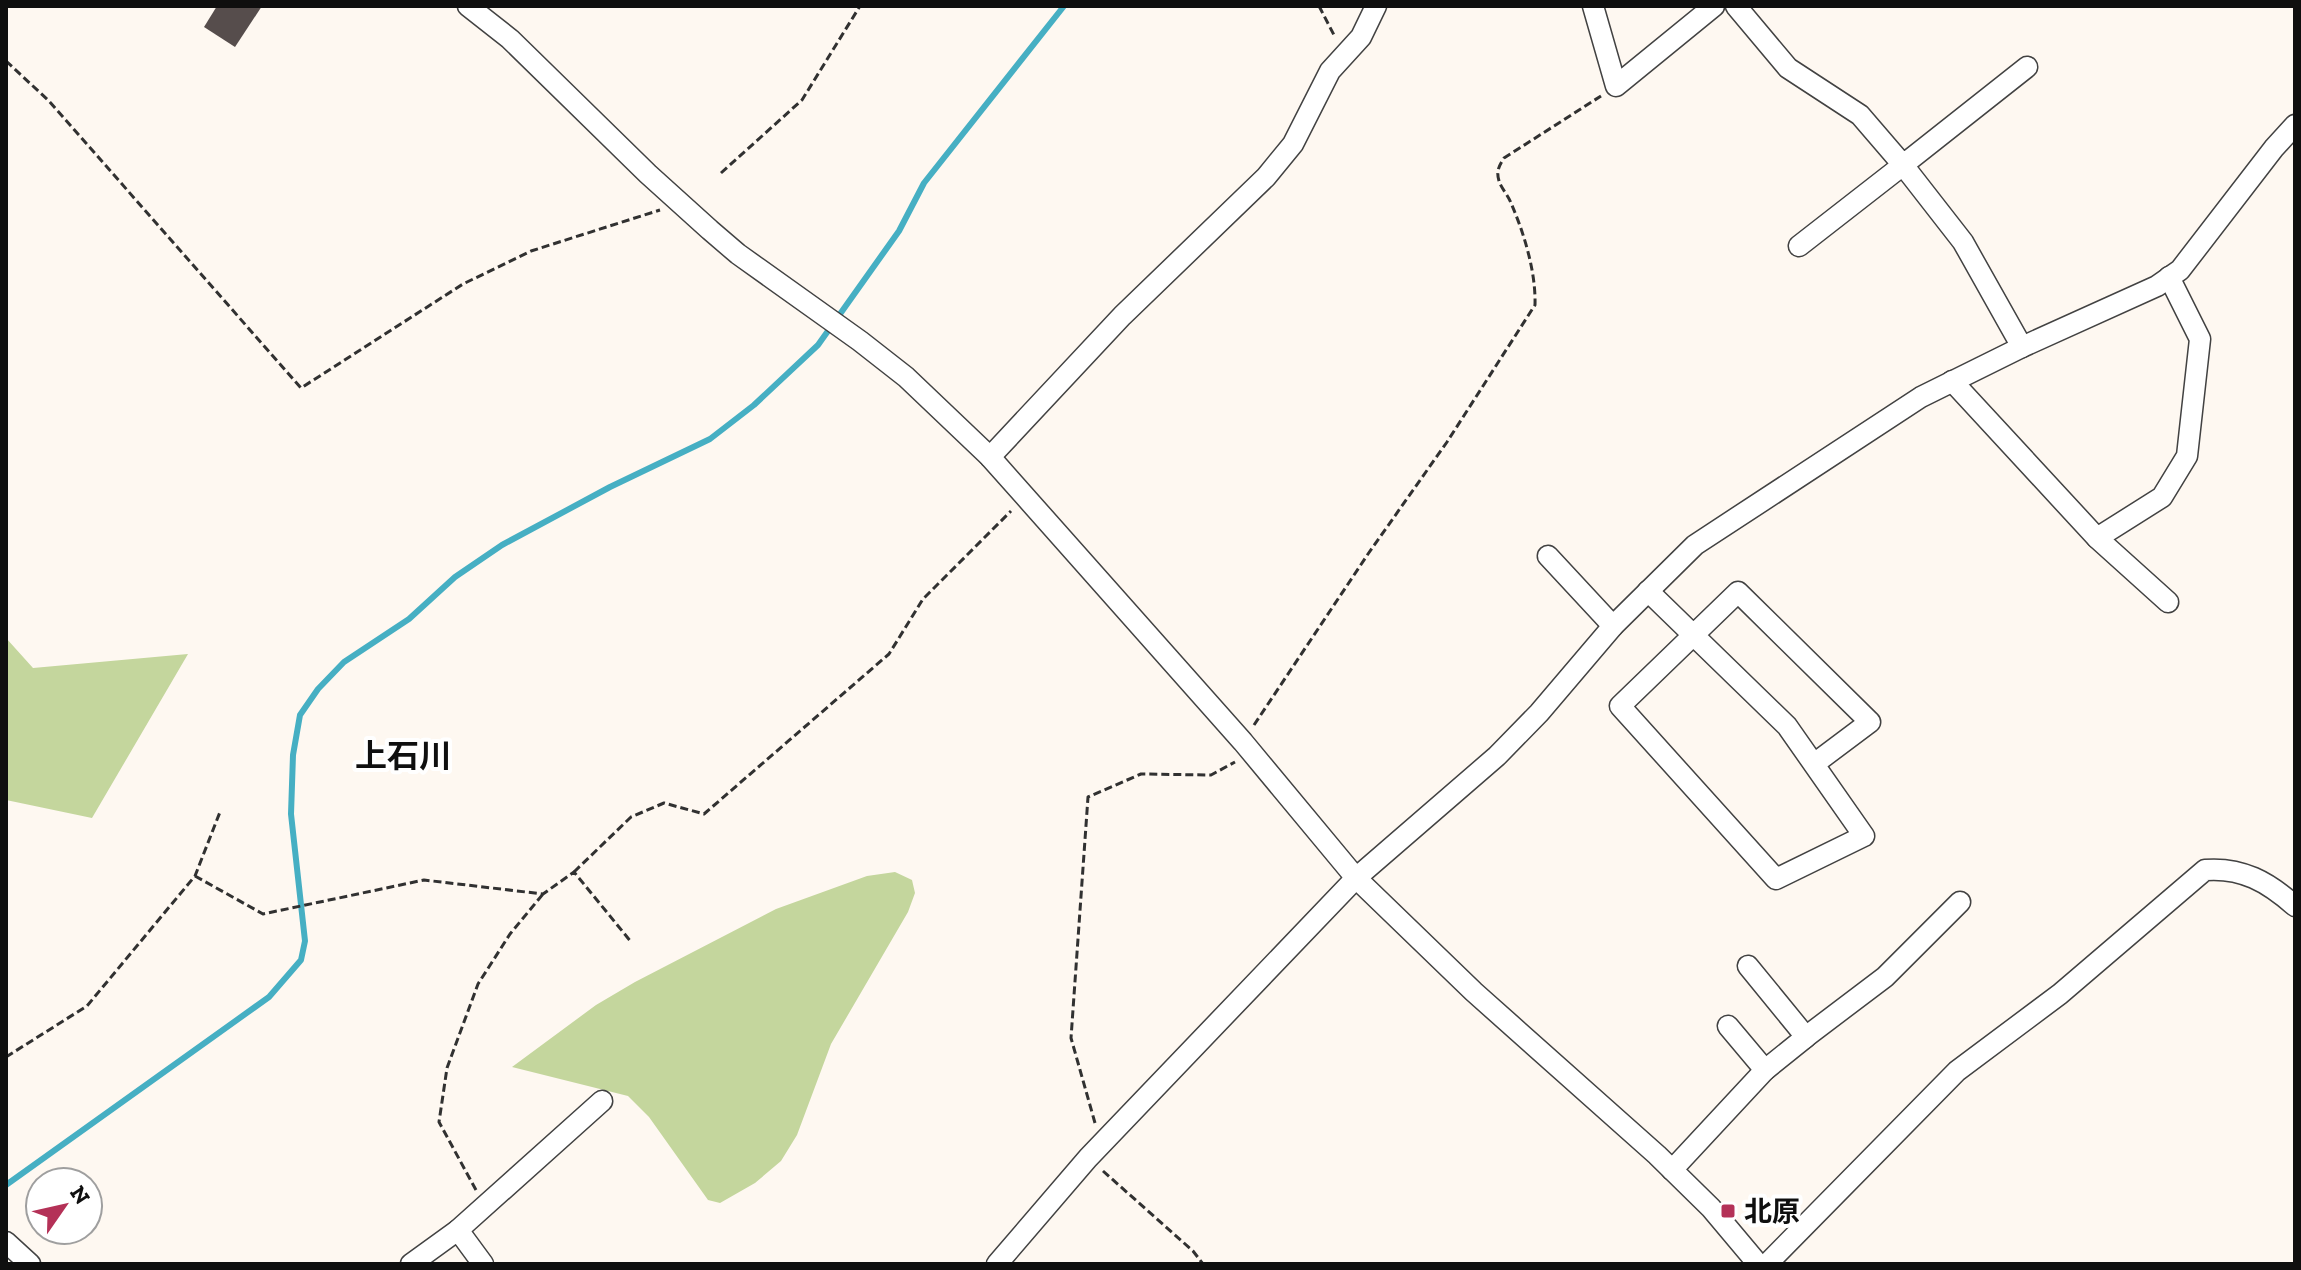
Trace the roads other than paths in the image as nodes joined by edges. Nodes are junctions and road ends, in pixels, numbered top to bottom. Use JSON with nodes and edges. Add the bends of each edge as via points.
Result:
{"nodes":[{"id":1,"x":468,"y":6,"type":"edge"},
{"id":2,"x":1376,"y":6,"type":"edge"},
{"id":3,"x":1593,"y":6,"type":"edge"},
{"id":4,"x":1714,"y":6,"type":"edge"},
{"id":5,"x":1736,"y":6,"type":"edge"},
{"id":6,"x":2027,"y":67,"type":"dead end"},
{"id":7,"x":2295,"y":125,"type":"edge"},
{"id":8,"x":1903,"y":165,"type":"junction"},
{"id":9,"x":1799,"y":246,"type":"dead end"},
{"id":10,"x":2169,"y":277,"type":"junction"},
{"id":11,"x":2022,"y":347,"type":"junction"},
{"id":12,"x":1952,"y":381,"type":"junction"},
{"id":13,"x":990,"y":457,"type":"junction"},
{"id":14,"x":2097,"y":538,"type":"junction"},
{"id":15,"x":1548,"y":556,"type":"dead end"},
{"id":16,"x":1648,"y":591,"type":"junction"},
{"id":17,"x":2168,"y":602,"type":"dead end"},
{"id":18,"x":1613,"y":626,"type":"junction"},
{"id":19,"x":1693,"y":635,"type":"junction"},
{"id":20,"x":1814,"y":764,"type":"junction"},
{"id":21,"x":1356,"y":878,"type":"junction"},
{"id":22,"x":1960,"y":902,"type":"dead end"},
{"id":23,"x":2295,"y":906,"type":"edge"},
{"id":24,"x":1748,"y":966,"type":"dead end"},
{"id":25,"x":1728,"y":1026,"type":"dead end"},
{"id":26,"x":1803,"y":1039,"type":"junction"},
{"id":27,"x":1765,"y":1070,"type":"junction"},
{"id":28,"x":602,"y":1101,"type":"dead end"},
{"id":29,"x":1672,"y":1170,"type":"junction"},
{"id":30,"x":458,"y":1230,"type":"junction"},
{"id":31,"x":6,"y":1242,"type":"edge"},
{"id":32,"x":30,"y":1264,"type":"edge"},
{"id":33,"x":411,"y":1264,"type":"edge"},
{"id":34,"x":483,"y":1264,"type":"edge"},
{"id":35,"x":997,"y":1264,"type":"edge"},
{"id":36,"x":1758,"y":1264,"type":"edge"},
{"id":37,"x":1767,"y":1264,"type":"edge"}],
"edges":[{"from":1,"to":13,"type":"street","via":[[738,254],[906,377]]},
{"from":2,"to":13,"type":"street","via":[[1361,37],[1330,71],[1293,144],[1266,177],[1122,316]]},
{"from":3,"to":4,"type":"street","via":[[1616,86]]},
{"from":5,"to":8,"type":"street","via":[[1788,68],[1860,115]]},
{"from":6,"to":8,"type":"street"},
{"from":7,"to":10,"type":"street","via":[[2180,270]]},
{"from":8,"to":9,"type":"street"},
{"from":8,"to":11,"type":"street","via":[[1963,242]]},
{"from":10,"to":11,"type":"street"},
{"from":10,"to":14,"type":"street","via":[[2200,339],[2187,456],[2162,497]]},
{"from":11,"to":12,"type":"street"},
{"from":12,"to":14,"type":"street"},
{"from":12,"to":16,"type":"street","via":[[1695,545]]},
{"from":13,"to":21,"type":"street"},
{"from":14,"to":17,"type":"street"},
{"from":15,"to":18,"type":"street"},
{"from":16,"to":18,"type":"street"},
{"from":16,"to":19,"type":"street"},
{"from":18,"to":21,"type":"street","via":[[1497,756]]},
{"from":19,"to":20,"type":"street","via":[[1787,726]]},
{"from":19,"to":20,"type":"street","via":[[1738,592],[1870,722]]},
{"from":19,"to":20,"type":"street","via":[[1620,706],[1776,879],[1864,836]]},
{"from":21,"to":29,"type":"street"},
{"from":21,"to":35,"type":"street","via":[[1094,1151]]},
{"from":22,"to":26,"type":"street","via":[[1885,977]]},
{"from":23,"to":37,"type":"street","via":[[2250,875],[2205,870],[2060,994],[1957,1071]]},
{"from":24,"to":26,"type":"street"},
{"from":25,"to":27,"type":"street"},
{"from":26,"to":27,"type":"street"},
{"from":27,"to":29,"type":"street"},
{"from":28,"to":30,"type":"street"},
{"from":29,"to":36,"type":"street"},
{"from":30,"to":33,"type":"street"},
{"from":30,"to":34,"type":"street"},
{"from":31,"to":32,"type":"street"}]}
